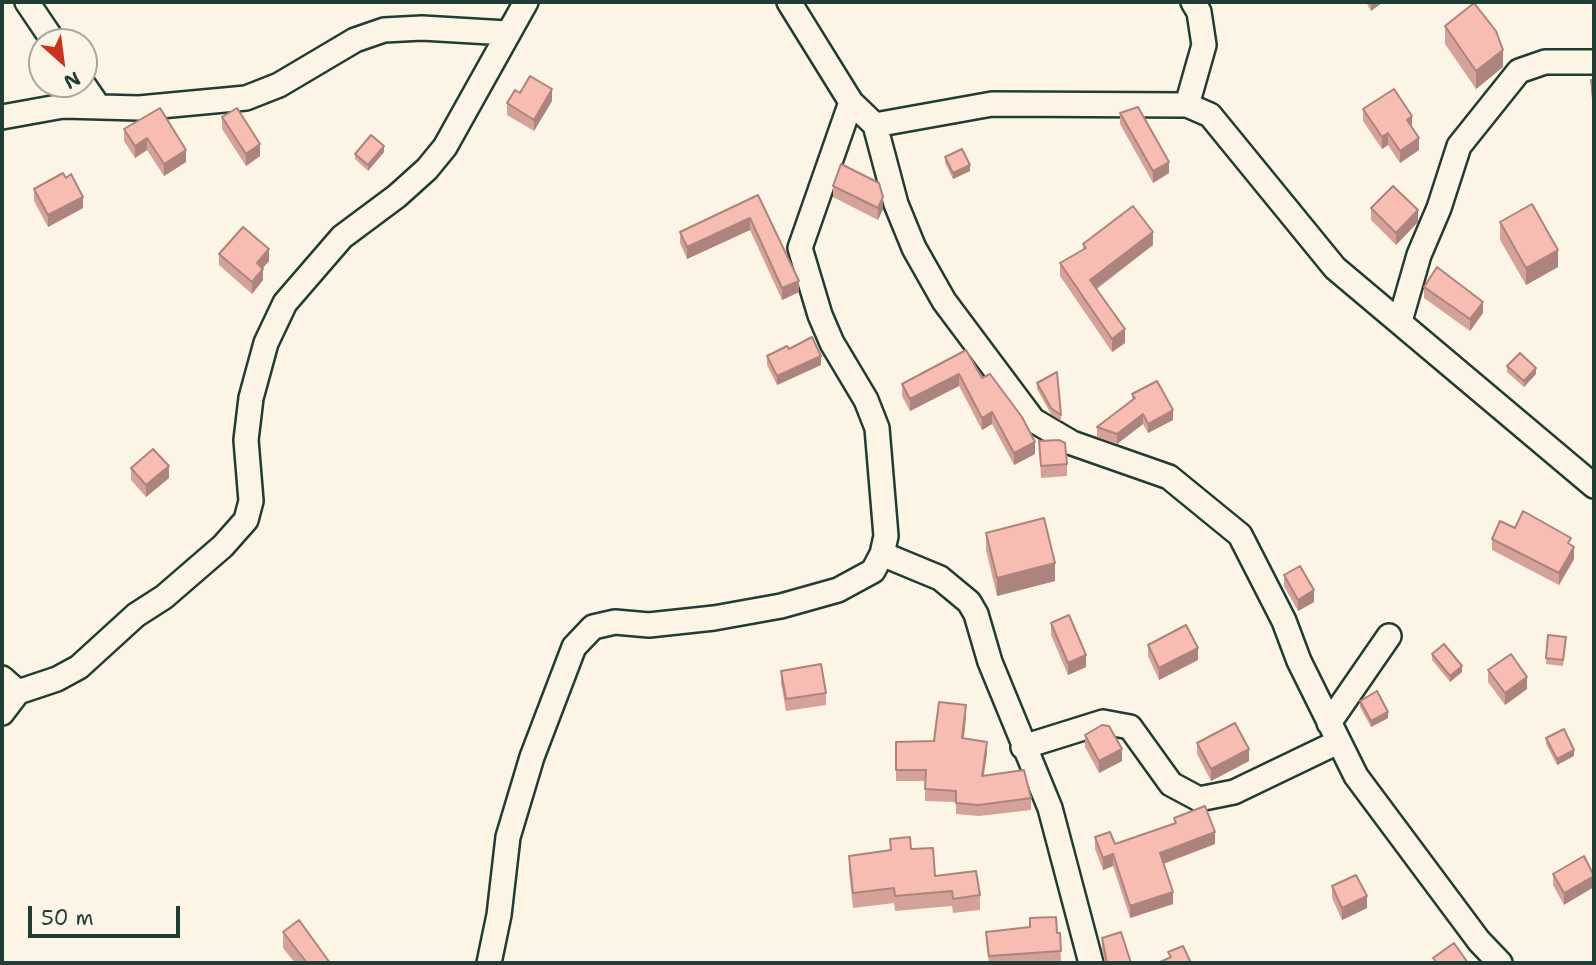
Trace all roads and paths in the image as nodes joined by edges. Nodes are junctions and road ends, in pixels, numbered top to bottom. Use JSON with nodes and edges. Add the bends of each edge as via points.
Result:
{"nodes":[{"id":1,"x":27,"y":2,"type":"edge"},
{"id":2,"x":526,"y":2,"type":"edge"},
{"id":3,"x":789,"y":2,"type":"edge"},
{"id":4,"x":1193,"y":2,"type":"edge"},
{"id":5,"x":45,"y":28,"type":"edge"},
{"id":6,"x":507,"y":33,"type":"junction"},
{"id":7,"x":1594,"y":62,"type":"edge"},
{"id":8,"x":92,"y":98,"type":"edge"},
{"id":9,"x":851,"y":102,"type":"junction"},
{"id":10,"x":1187,"y":105,"type":"junction"},
{"id":11,"x":97,"y":106,"type":"junction"},
{"id":12,"x":2,"y":117,"type":"edge"},
{"id":13,"x":875,"y":125,"type":"junction"},
{"id":14,"x":1400,"y":321,"type":"junction"},
{"id":15,"x":1594,"y":486,"type":"edge"},
{"id":16,"x":882,"y":554,"type":"junction"},
{"id":17,"x":1389,"y":636,"type":"dead end"},
{"id":18,"x":10,"y":685,"type":"edge"},
{"id":19,"x":2,"y":713,"type":"edge"},
{"id":20,"x":1333,"y":732,"type":"junction"},
{"id":21,"x":1023,"y":747,"type":"junction"},
{"id":22,"x":489,"y":963,"type":"edge"},
{"id":23,"x":1091,"y":963,"type":"edge"},
{"id":24,"x":1500,"y":963,"type":"edge"}],
"edges":[{"from":1,"to":5,"type":"street"},
{"from":2,"to":6,"type":"street"},
{"from":3,"to":9,"type":"street"},
{"from":4,"to":10,"type":"street","via":[[1204,45]]},
{"from":6,"to":11,"type":"street","via":[[384,30],[355,40],[279,85],[246,98],[139,108]]},
{"from":6,"to":18,"type":"street","via":[[445,147],[427,169],[342,237],[285,303],[266,343],[251,398],[246,440],[251,501],[246,520],[164,597],[136,615],[79,667],[57,679]]},
{"from":7,"to":14,"type":"street","via":[[1545,62],[1518,71],[1459,146]]},
{"from":8,"to":11,"type":"street"},
{"from":9,"to":13,"type":"street"},
{"from":9,"to":16,"type":"street","via":[[800,248],[820,315],[877,428],[886,537]]},
{"from":10,"to":13,"type":"street","via":[[992,104]]},
{"from":10,"to":14,"type":"street","via":[[1210,116],[1335,268]]},
{"from":11,"to":12,"type":"street","via":[[63,106]]},
{"from":13,"to":20,"type":"street","via":[[896,204],[914,248],[944,301],[1025,410],[1033,420],[1072,443],[1169,477],[1240,535]]},
{"from":14,"to":15,"type":"street"},
{"from":16,"to":21,"type":"street","via":[[940,578],[969,602]]},
{"from":16,"to":22,"type":"street","via":[[873,571],[838,590],[790,604],[714,618],[593,627],[574,647],[532,757],[508,837]]},
{"from":17,"to":20,"type":"street"},
{"from":18,"to":19,"type":"street"},
{"from":20,"to":21,"type":"street","via":[[1234,792],[1199,800],[1171,783],[1130,727],[1103,722]]},
{"from":20,"to":24,"type":"street","via":[[1356,776]]},
{"from":21,"to":23,"type":"street","via":[[1050,808]]}]}
